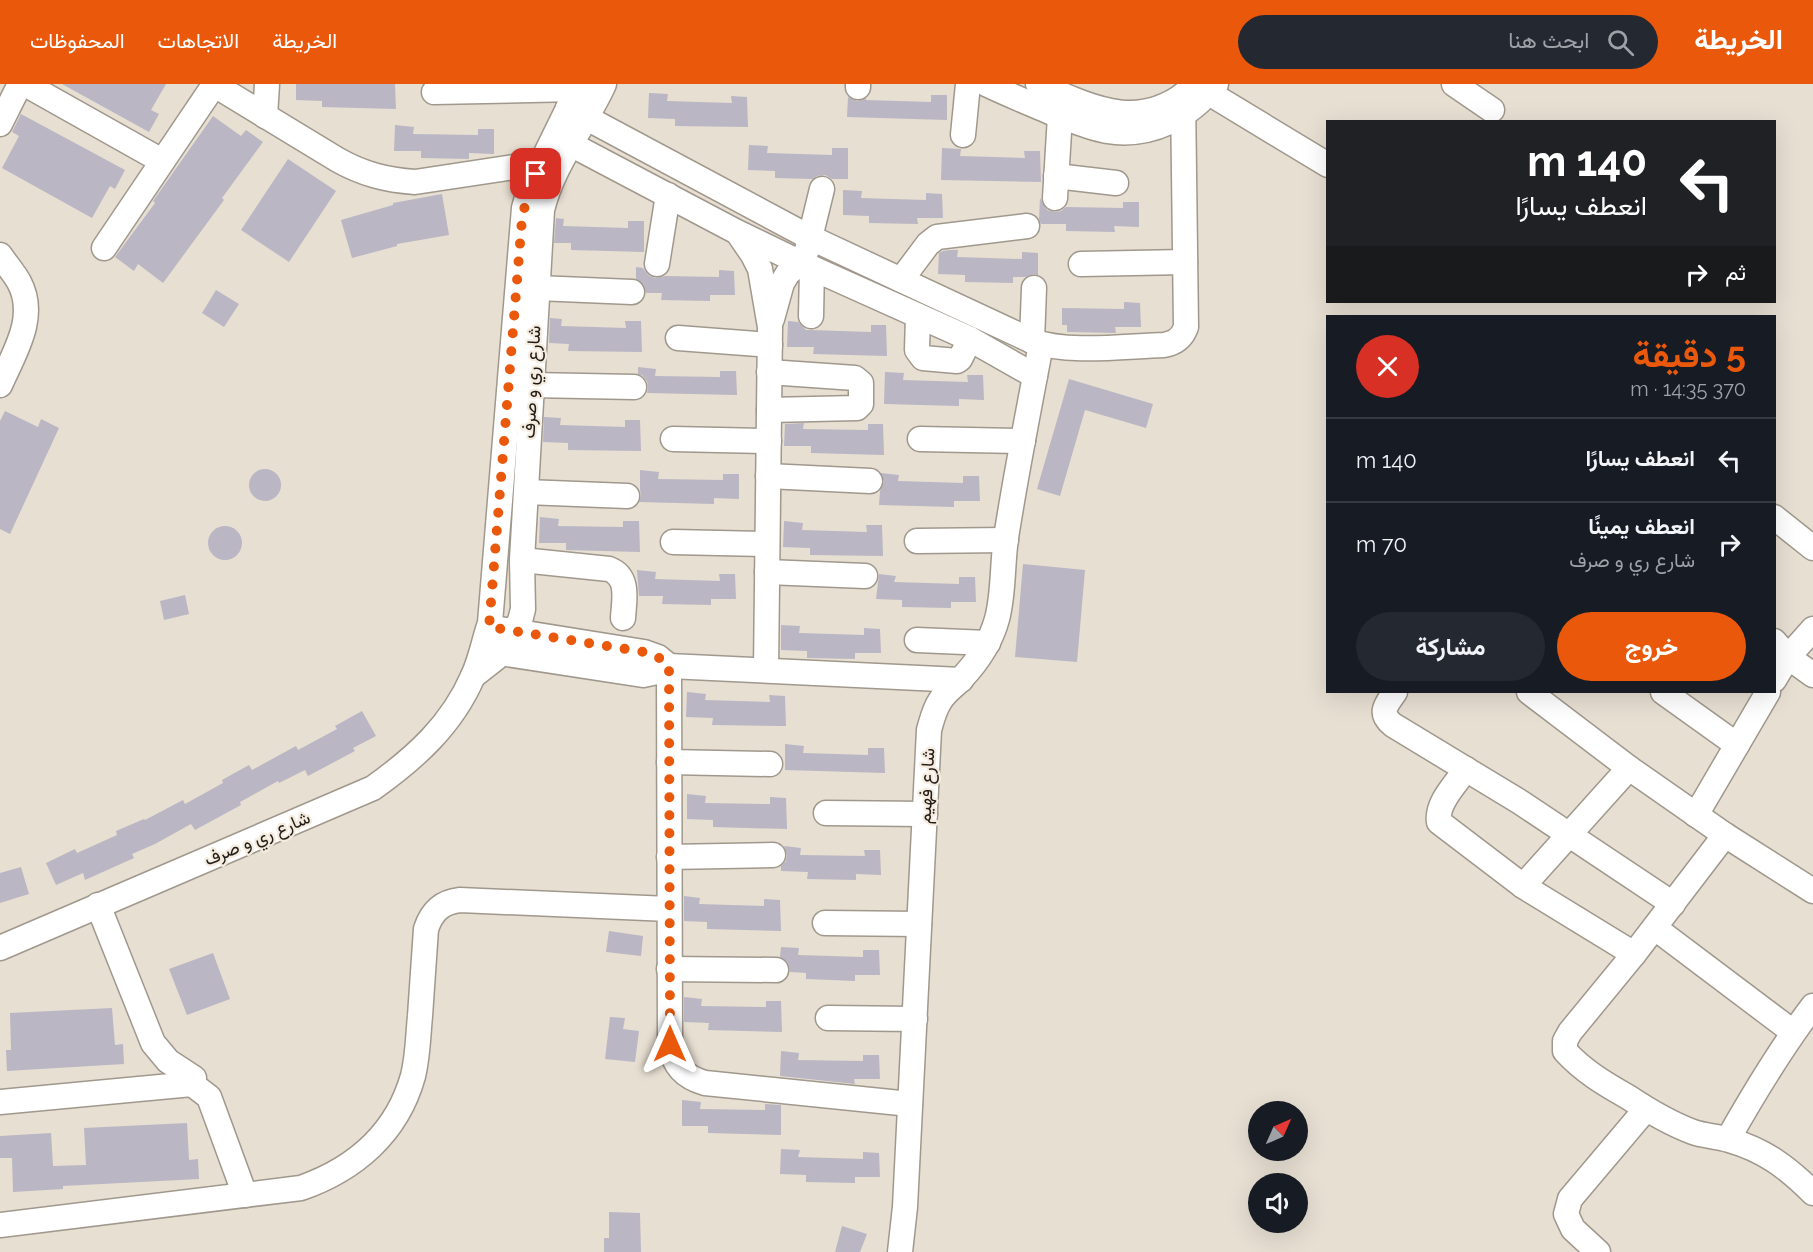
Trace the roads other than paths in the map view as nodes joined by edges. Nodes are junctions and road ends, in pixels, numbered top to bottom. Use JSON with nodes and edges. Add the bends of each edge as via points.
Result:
{"nodes":[{"id":1,"x":20,"y":84,"type":"edge"},
{"id":2,"x":25,"y":84,"type":"edge"},
{"id":3,"x":214,"y":84,"type":"edge"},
{"id":4,"x":267,"y":84,"type":"edge"},
{"id":5,"x":604,"y":84,"type":"edge"},
{"id":6,"x":968,"y":84,"type":"edge"},
{"id":7,"x":986,"y":84,"type":"edge"},
{"id":8,"x":1038,"y":84,"type":"edge"},
{"id":9,"x":1454,"y":84,"type":"edge"},
{"id":10,"x":512,"y":87,"type":"edge"},
{"id":11,"x":434,"y":92,"type":"dead end"},
{"id":12,"x":1198,"y":94,"type":"edge"},
{"id":13,"x":578,"y":100,"type":"edge"},
{"id":14,"x":1492,"y":110,"type":"dead end"},
{"id":15,"x":265,"y":116,"type":"junction"},
{"id":16,"x":1060,"y":116,"type":"junction"},
{"id":17,"x":0,"y":124,"type":"edge"},
{"id":18,"x":963,"y":135,"type":"dead end"},
{"id":19,"x":563,"y":140,"type":"junction"},
{"id":20,"x":162,"y":161,"type":"junction"},
{"id":21,"x":542,"y":163,"type":"junction"},
{"id":22,"x":1326,"y":164,"type":"edge"},
{"id":23,"x":1116,"y":183,"type":"dead end"},
{"id":24,"x":822,"y":189,"type":"dead end"},
{"id":25,"x":668,"y":195,"type":"junction"},
{"id":26,"x":750,"y":205,"type":"junction"},
{"id":27,"x":1027,"y":226,"type":"dead end"},
{"id":28,"x":737,"y":232,"type":"junction"},
{"id":29,"x":809,"y":237,"type":"junction"},
{"id":30,"x":104,"y":248,"type":"dead end"},
{"id":31,"x":0,"y":255,"type":"edge"},
{"id":32,"x":1185,"y":262,"type":"junction"},
{"id":33,"x":657,"y":264,"type":"dead end"},
{"id":34,"x":1081,"y":264,"type":"dead end"},
{"id":35,"x":806,"y":265,"type":"junction"},
{"id":36,"x":901,"y":280,"type":"junction"},
{"id":37,"x":537,"y":288,"type":"junction"},
{"id":38,"x":1034,"y":288,"type":"dead end"},
{"id":39,"x":632,"y":292,"type":"dead end"},
{"id":40,"x":918,"y":315,"type":"junction"},
{"id":41,"x":811,"y":316,"type":"dead end"},
{"id":42,"x":770,"y":336,"type":"junction"},
{"id":43,"x":678,"y":338,"type":"dead end"},
{"id":44,"x":970,"y":339,"type":"junction"},
{"id":45,"x":1037,"y":343,"type":"junction"},
{"id":46,"x":769,"y":372,"type":"junction"},
{"id":47,"x":1035,"y":376,"type":"junction"},
{"id":48,"x":0,"y":384,"type":"edge"},
{"id":49,"x":531,"y":385,"type":"junction"},
{"id":50,"x":634,"y":387,"type":"dead end"},
{"id":51,"x":769,"y":410,"type":"junction"},
{"id":52,"x":673,"y":439,"type":"dead end"},
{"id":53,"x":920,"y":439,"type":"dead end"},
{"id":54,"x":769,"y":441,"type":"junction"},
{"id":55,"x":1023,"y":441,"type":"junction"},
{"id":56,"x":768,"y":477,"type":"junction"},
{"id":57,"x":870,"y":481,"type":"dead end"},
{"id":58,"x":526,"y":492,"type":"junction"},
{"id":59,"x":627,"y":496,"type":"dead end"},
{"id":60,"x":1776,"y":519,"type":"edge"},
{"id":61,"x":1006,"y":540,"type":"junction"},
{"id":62,"x":917,"y":541,"type":"dead end"},
{"id":63,"x":673,"y":542,"type":"dead end"},
{"id":64,"x":768,"y":544,"type":"junction"},
{"id":65,"x":1813,"y":548,"type":"edge"},
{"id":66,"x":522,"y":560,"type":"junction"},
{"id":67,"x":767,"y":572,"type":"junction"},
{"id":68,"x":865,"y":576,"type":"dead end"},
{"id":69,"x":623,"y":618,"type":"dead end"},
{"id":70,"x":489,"y":627,"type":"junction"},
{"id":71,"x":1813,"y":629,"type":"edge"},
{"id":72,"x":514,"y":631,"type":"junction"},
{"id":73,"x":917,"y":640,"type":"dead end"},
{"id":74,"x":988,"y":643,"type":"junction"},
{"id":75,"x":1781,"y":649,"type":"edge"},
{"id":76,"x":490,"y":652,"type":"junction"},
{"id":77,"x":669,"y":666,"type":"junction"},
{"id":78,"x":766,"y":670,"type":"junction"},
{"id":79,"x":1776,"y":671,"type":"edge"},
{"id":80,"x":1813,"y":675,"type":"edge"},
{"id":81,"x":961,"y":680,"type":"junction"},
{"id":82,"x":1394,"y":693,"type":"edge"},
{"id":83,"x":1530,"y":693,"type":"edge"},
{"id":84,"x":1664,"y":693,"type":"edge"},
{"id":85,"x":1767,"y":693,"type":"edge"},
{"id":86,"x":1737,"y":745,"type":"junction"},
{"id":87,"x":669,"y":762,"type":"junction"},
{"id":88,"x":770,"y":764,"type":"dead end"},
{"id":89,"x":1629,"y":768,"type":"junction"},
{"id":90,"x":1466,"y":769,"type":"junction"},
{"id":91,"x":826,"y":813,"type":"dead end"},
{"id":92,"x":925,"y":814,"type":"junction"},
{"id":93,"x":1696,"y":815,"type":"junction"},
{"id":94,"x":1570,"y":835,"type":"junction"},
{"id":95,"x":1725,"y":835,"type":"junction"},
{"id":96,"x":773,"y":855,"type":"dead end"},
{"id":97,"x":669,"y":856,"type":"junction"},
{"id":98,"x":1523,"y":886,"type":"junction"},
{"id":99,"x":1813,"y":891,"type":"edge"},
{"id":100,"x":1672,"y":904,"type":"junction"},
{"id":101,"x":98,"y":905,"type":"junction"},
{"id":102,"x":669,"y":909,"type":"junction"},
{"id":103,"x":825,"y":922,"type":"dead end"},
{"id":104,"x":919,"y":924,"type":"junction"},
{"id":105,"x":1655,"y":928,"type":"junction"},
{"id":106,"x":0,"y":948,"type":"edge"},
{"id":107,"x":1634,"y":954,"type":"junction"},
{"id":108,"x":669,"y":969,"type":"junction"},
{"id":109,"x":776,"y":970,"type":"dead end"},
{"id":110,"x":1813,"y":1006,"type":"edge"},
{"id":111,"x":828,"y":1018,"type":"dead end"},
{"id":112,"x":915,"y":1019,"type":"junction"},
{"id":113,"x":1793,"y":1032,"type":"junction"},
{"id":114,"x":192,"y":1084,"type":"junction"},
{"id":115,"x":0,"y":1102,"type":"edge"},
{"id":116,"x":910,"y":1104,"type":"junction"},
{"id":117,"x":1646,"y":1109,"type":"junction"},
{"id":118,"x":1728,"y":1139,"type":"junction"},
{"id":119,"x":1813,"y":1193,"type":"edge"},
{"id":120,"x":245,"y":1195,"type":"junction"},
{"id":121,"x":0,"y":1224,"type":"edge"},
{"id":122,"x":900,"y":1252,"type":"edge"},
{"id":123,"x":1598,"y":1252,"type":"edge"}],
"edges":[{"from":1,"to":17,"type":"street"},
{"from":2,"to":20,"type":"street"},
{"from":3,"to":15,"type":"street"},
{"from":3,"to":20,"type":"street"},
{"from":4,"to":15,"type":"street"},
{"from":5,"to":13,"type":"street","name":"شارع ري و صرف"},
{"from":6,"to":18,"type":"street"},
{"from":7,"to":16,"type":"street"},
{"from":8,"to":12,"type":"street","via":[[1114,113],[1144,112]]},
{"from":9,"to":14,"type":"street"},
{"from":10,"to":11,"type":"street"},
{"from":10,"to":13,"type":"street"},
{"from":12,"to":16,"type":"street","via":[[1167,124],[1148,130],[1109,131]]},
{"from":12,"to":22,"type":"street"},
{"from":12,"to":32,"type":"street"},
{"from":13,"to":19,"type":"street","name":"شارع ري و صرف"},
{"from":13,"to":26,"type":"street"},
{"from":15,"to":21,"type":"street","via":[[356,170],[395,181],[415,182]]},
{"from":16,"to":23,"type":"street","via":[[1055,187]]},
{"from":19,"to":21,"type":"street","name":"شارع ري و صرف"},
{"from":19,"to":25,"type":"street"},
{"from":19,"to":37,"type":"street","name":"شارع ري و صرف","via":[[540,223]]},
{"from":20,"to":30,"type":"street"},
{"from":21,"to":70,"type":"street","name":"شارع ري و صرف","via":[[529,190],[522,219]]},
{"from":24,"to":29,"type":"street"},
{"from":25,"to":28,"type":"street"},
{"from":25,"to":33,"type":"street"},
{"from":26,"to":28,"type":"street"},
{"from":26,"to":29,"type":"street"},
{"from":27,"to":36,"type":"street","via":[[937,237]]},
{"from":28,"to":35,"type":"street"},
{"from":28,"to":42,"type":"street","via":[[760,269]]},
{"from":29,"to":35,"type":"street"},
{"from":29,"to":36,"type":"street"},
{"from":31,"to":48,"type":"street","via":[[20,283],[27,314]]},
{"from":32,"to":34,"type":"street"},
{"from":32,"to":45,"type":"street","via":[[1186,327],[1172,344],[1072,348]]},
{"from":35,"to":40,"type":"street"},
{"from":35,"to":41,"type":"street"},
{"from":35,"to":42,"type":"street","via":[[788,273],[782,283]]},
{"from":36,"to":45,"type":"street"},
{"from":37,"to":39,"type":"street"},
{"from":37,"to":49,"type":"street","name":"شارع ري و صرف"},
{"from":38,"to":45,"type":"street","name":"شارع فهيم"},
{"from":40,"to":44,"type":"street"},
{"from":40,"to":44,"type":"street","via":[[917,350],[923,358],[957,361]]},
{"from":42,"to":43,"type":"street"},
{"from":42,"to":46,"type":"street"},
{"from":44,"to":47,"type":"street"},
{"from":45,"to":47,"type":"street","name":"شارع فهيم"},
{"from":46,"to":51,"type":"street"},
{"from":46,"to":51,"type":"street","via":[[855,378],[861,383],[861,404],[856,408]]},
{"from":47,"to":55,"type":"street","name":"شارع فهيم"},
{"from":49,"to":50,"type":"street"},
{"from":49,"to":58,"type":"street","name":"شارع ري و صرف"},
{"from":51,"to":54,"type":"street"},
{"from":52,"to":54,"type":"street"},
{"from":53,"to":55,"type":"street"},
{"from":54,"to":56,"type":"street"},
{"from":55,"to":61,"type":"street","name":"شارع فهيم"},
{"from":56,"to":57,"type":"street"},
{"from":56,"to":64,"type":"street"},
{"from":58,"to":59,"type":"street"},
{"from":58,"to":66,"type":"street","name":"شارع ري و صرف"},
{"from":60,"to":65,"type":"street"},
{"from":61,"to":62,"type":"street"},
{"from":61,"to":74,"type":"street","name":"شارع فهيم","via":[[1001,598]]},
{"from":63,"to":64,"type":"street"},
{"from":64,"to":67,"type":"street"},
{"from":66,"to":69,"type":"street","via":[[615,571],[624,587]]},
{"from":66,"to":72,"type":"street","name":"شارع ري و صرف","via":[[523,609]]},
{"from":67,"to":68,"type":"street"},
{"from":67,"to":78,"type":"street"},
{"from":70,"to":72,"type":"street"},
{"from":70,"to":76,"type":"street","name":"شارع ري و صرف"},
{"from":71,"to":75,"type":"street"},
{"from":72,"to":76,"type":"street","name":"شارع ري و صرف"},
{"from":72,"to":77,"type":"street","via":[[644,652]]},
{"from":73,"to":74,"type":"street"},
{"from":74,"to":81,"type":"street","name":"شارع فهيم"},
{"from":75,"to":79,"type":"street"},
{"from":75,"to":80,"type":"street"},
{"from":76,"to":77,"type":"street","via":[[643,675]]},
{"from":76,"to":101,"type":"street","name":"شارع ري و صرف","via":[[429,742],[373,788]]},
{"from":77,"to":78,"type":"street"},
{"from":77,"to":87,"type":"street"},
{"from":78,"to":81,"type":"street"},
{"from":81,"to":92,"type":"street","name":"شارع فهيم","via":[[939,702],[929,730]]},
{"from":82,"to":90,"type":"street","via":[[1384,710],[1388,720]]},
{"from":83,"to":89,"type":"street"},
{"from":84,"to":86,"type":"street"},
{"from":85,"to":86,"type":"street"},
{"from":86,"to":93,"type":"street"},
{"from":87,"to":88,"type":"street"},
{"from":87,"to":97,"type":"street"},
{"from":89,"to":93,"type":"street"},
{"from":89,"to":94,"type":"street"},
{"from":90,"to":94,"type":"street"},
{"from":90,"to":98,"type":"street","via":[[1437,813],[1439,822]]},
{"from":91,"to":92,"type":"street"},
{"from":92,"to":104,"type":"street","name":"شارع فهيم"},
{"from":93,"to":95,"type":"street"},
{"from":94,"to":98,"type":"street"},
{"from":94,"to":100,"type":"street"},
{"from":95,"to":99,"type":"street"},
{"from":95,"to":100,"type":"street"},
{"from":96,"to":97,"type":"street"},
{"from":97,"to":102,"type":"street"},
{"from":98,"to":107,"type":"street"},
{"from":100,"to":105,"type":"street"},
{"from":101,"to":106,"type":"street","name":"شارع ري و صرف"},
{"from":101,"to":114,"type":"street","via":[[153,1043],[168,1061],[194,1078]]},
{"from":102,"to":108,"type":"street"},
{"from":102,"to":120,"type":"street","via":[[460,900],[442,905],[426,929],[417,1053],[405,1098],[394,1119],[363,1155],[324,1180],[301,1188]]},
{"from":103,"to":104,"type":"street"},
{"from":104,"to":112,"type":"street","name":"شارع فهيم"},
{"from":105,"to":107,"type":"street"},
{"from":105,"to":113,"type":"street"},
{"from":107,"to":117,"type":"street","via":[[1570,1032],[1565,1051],[1596,1078]]},
{"from":108,"to":109,"type":"street"},
{"from":108,"to":116,"type":"street","via":[[672,1056],[684,1074],[694,1080]]},
{"from":110,"to":113,"type":"street"},
{"from":111,"to":112,"type":"street"},
{"from":112,"to":116,"type":"street","name":"شارع فهيم"},
{"from":113,"to":118,"type":"street"},
{"from":114,"to":115,"type":"street"},
{"from":114,"to":120,"type":"street","via":[[209,1097]]},
{"from":116,"to":122,"type":"street","name":"شارع فهيم"},
{"from":117,"to":118,"type":"street","via":[[1696,1133]]},
{"from":117,"to":123,"type":"street","via":[[1570,1198],[1566,1214],[1573,1229]]},
{"from":118,"to":119,"type":"street","via":[[1773,1159]]},
{"from":120,"to":121,"type":"street"}]}
